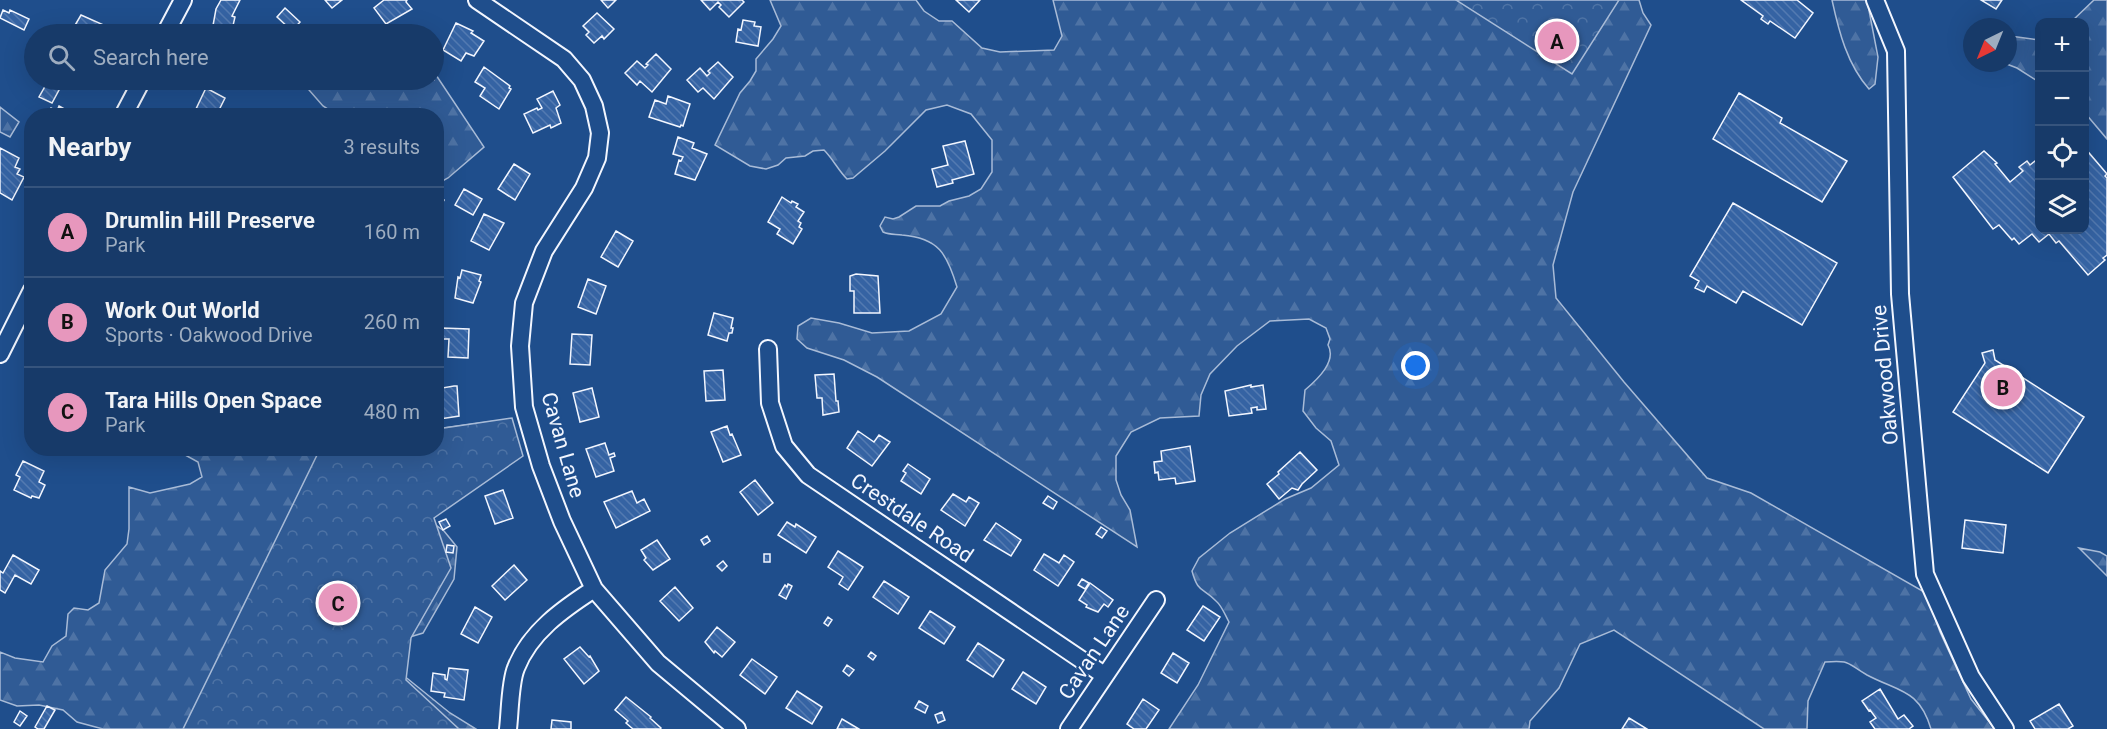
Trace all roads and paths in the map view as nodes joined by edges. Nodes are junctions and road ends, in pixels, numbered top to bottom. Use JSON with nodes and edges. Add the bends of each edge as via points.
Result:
{"nodes":[{"id":1,"x":183,"y":0,"type":"edge"},
{"id":2,"x":477,"y":0,"type":"edge"},
{"id":3,"x":1875,"y":0,"type":"edge"},
{"id":4,"x":170,"y":24,"type":"edge"},
{"id":5,"x":137,"y":90,"type":"edge"},
{"id":6,"x":127,"y":108,"type":"edge"},
{"id":7,"x":24,"y":306,"type":"edge"},
{"id":8,"x":768,"y":349,"type":"dead end"},
{"id":9,"x":0,"y":354,"type":"edge"},
{"id":10,"x":594,"y":589,"type":"junction"},
{"id":11,"x":1156,"y":600,"type":"dead end"},
{"id":12,"x":1104,"y":675,"type":"junction"},
{"id":13,"x":508,"y":729,"type":"edge"},
{"id":14,"x":737,"y":729,"type":"edge"},
{"id":15,"x":1068,"y":729,"type":"edge"},
{"id":16,"x":2005,"y":729,"type":"edge"}],
"edges":[{"from":1,"to":4,"type":"street"},
{"from":2,"to":10,"type":"street","name":"Cavan Lane","via":[[564,59],[582,80],[594,106],[600,133],[597,158],[584,188],[544,251],[524,303],[520,346],[524,406],[541,466]]},
{"from":3,"to":16,"type":"street","name":"Oakwood Drive","via":[[1896,51],[1900,294],[1924,574],[1971,677]]},
{"from":5,"to":6,"type":"street"},
{"from":7,"to":9,"type":"street"},
{"from":8,"to":12,"type":"street","name":"Crestdale Road","via":[[770,403],[784,446],[808,475]]},
{"from":10,"to":13,"type":"street","via":[[561,610],[529,645],[515,669]]},
{"from":10,"to":14,"type":"street","name":"Cavan Lane","via":[[658,663]]},
{"from":11,"to":12,"type":"street","name":"Cavan Lane"},
{"from":12,"to":15,"type":"street","name":"Cavan Lane"}]}
